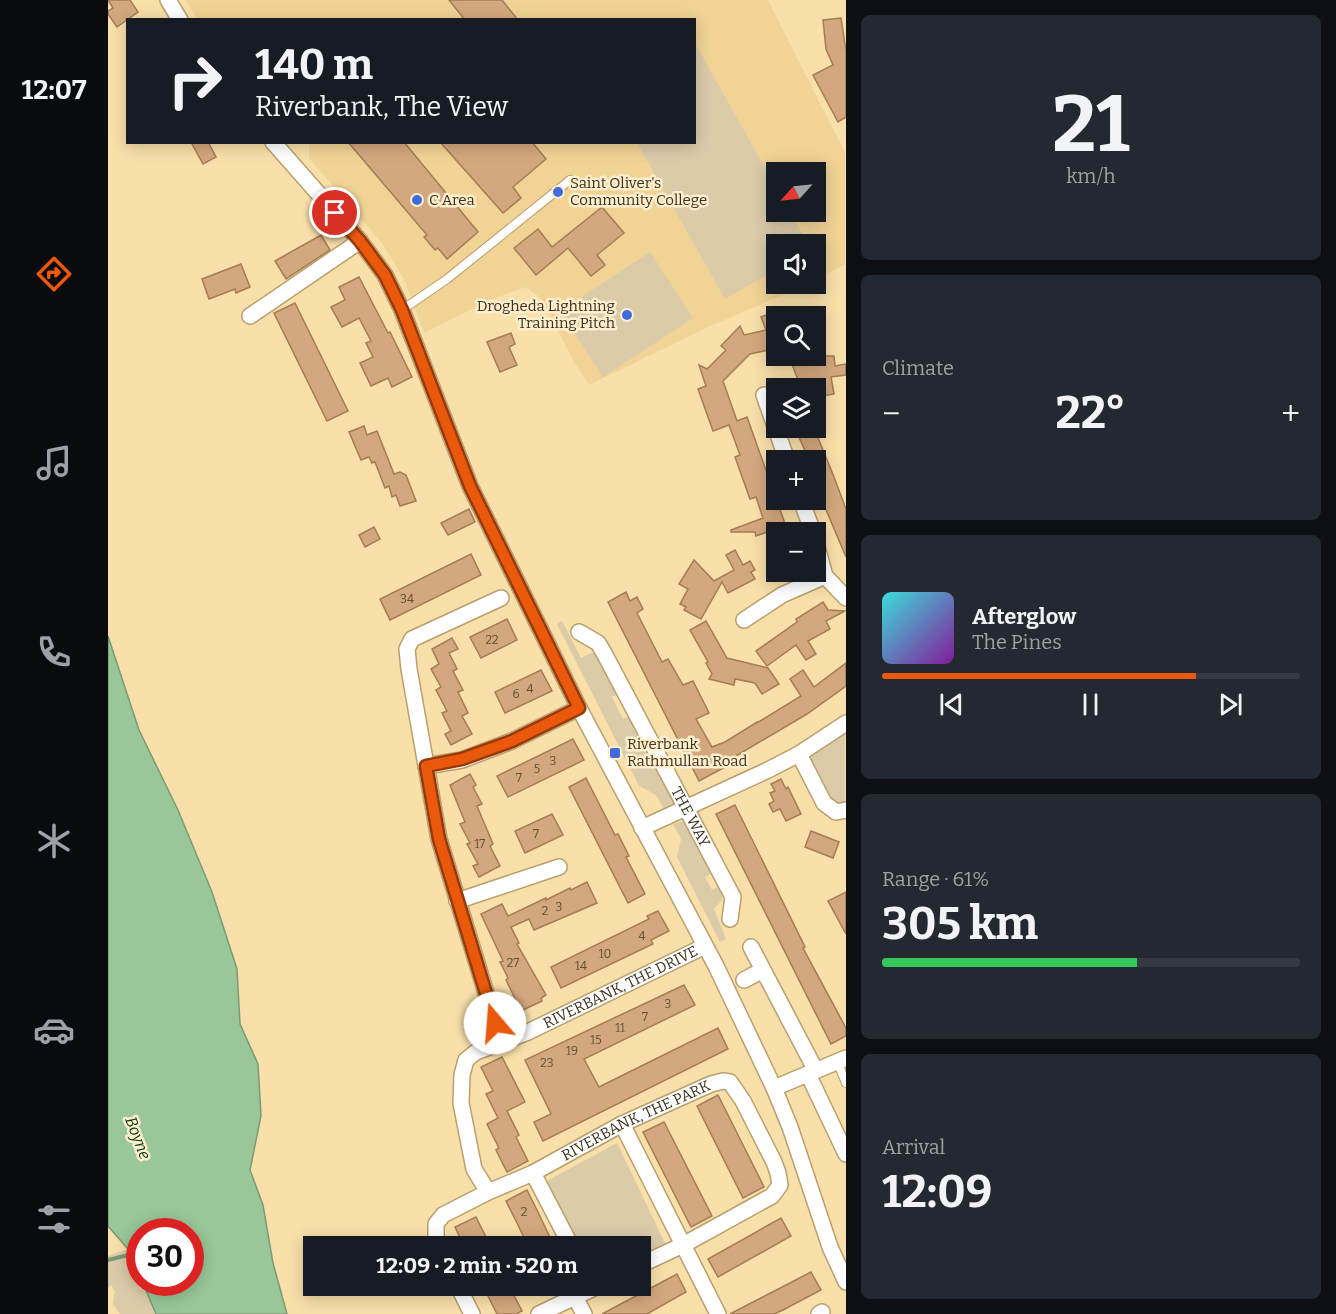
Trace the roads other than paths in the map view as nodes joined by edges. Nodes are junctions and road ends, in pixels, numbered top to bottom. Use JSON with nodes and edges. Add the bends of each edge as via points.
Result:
{"nodes":[{"id":1,"x":168,"y":0,"type":"edge"},
{"id":2,"x":179,"y":18,"type":"edge"},
{"id":3,"x":277,"y":144,"type":"edge"},
{"id":4,"x":570,"y":180,"type":"dead end"},
{"id":5,"x":360,"y":241,"type":"junction"},
{"id":6,"x":402,"y":310,"type":"junction"},
{"id":7,"x":250,"y":316,"type":"dead end"},
{"id":8,"x":764,"y":395,"type":"dead end"},
{"id":9,"x":783,"y":450,"type":"edge"},
{"id":10,"x":826,"y":577,"type":"edge"},
{"id":11,"x":810,"y":582,"type":"edge"},
{"id":12,"x":501,"y":598,"type":"dead end"},
{"id":13,"x":846,"y":598,"type":"edge"},
{"id":14,"x":744,"y":620,"type":"dead end"},
{"id":15,"x":579,"y":632,"type":"dead end"},
{"id":16,"x":579,"y":708,"type":"junction"},
{"id":17,"x":846,"y":723,"type":"edge"},
{"id":18,"x":799,"y":754,"type":"junction"},
{"id":19,"x":426,"y":766,"type":"junction"},
{"id":20,"x":687,"y":808,"type":"junction"},
{"id":21,"x":846,"y":810,"type":"edge"},
{"id":22,"x":642,"y":828,"type":"junction"},
{"id":23,"x":559,"y":867,"type":"dead end"},
{"id":24,"x":457,"y":901,"type":"junction"},
{"id":25,"x":730,"y":919,"type":"dead end"},
{"id":26,"x":705,"y":946,"type":"junction"},
{"id":27,"x":752,"y":946,"type":"dead end"},
{"id":28,"x":764,"y":970,"type":"junction"},
{"id":29,"x":744,"y":980,"type":"dead end"},
{"id":30,"x":501,"y":1042,"type":"junction"},
{"id":31,"x":841,"y":1059,"type":"edge"},
{"id":32,"x":812,"y":1071,"type":"junction"},
{"id":33,"x":846,"y":1083,"type":"edge"},
{"id":34,"x":774,"y":1088,"type":"junction"},
{"id":35,"x":622,"y":1124,"type":"junction"},
{"id":36,"x":841,"y":1133,"type":"edge"},
{"id":37,"x":846,"y":1155,"type":"edge"},
{"id":38,"x":533,"y":1173,"type":"junction"},
{"id":39,"x":488,"y":1192,"type":"junction"},
{"id":40,"x":436,"y":1236,"type":"edge"},
{"id":41,"x":566,"y":1236,"type":"edge"},
{"id":42,"x":683,"y":1245,"type":"junction"},
{"id":43,"x":651,"y":1260,"type":"edge"},
{"id":44,"x":846,"y":1282,"type":"edge"},
{"id":45,"x":463,"y":1296,"type":"edge"},
{"id":46,"x":575,"y":1297,"type":"joint"},
{"id":47,"x":472,"y":1314,"type":"edge"},
{"id":48,"x":539,"y":1314,"type":"edge"},
{"id":49,"x":584,"y":1314,"type":"edge"},
{"id":50,"x":718,"y":1314,"type":"edge"}],
"edges":[{"from":1,"to":2,"type":"street"},
{"from":3,"to":5,"type":"street"},
{"from":4,"to":6,"type":"lane","via":[[447,279]]},
{"from":5,"to":6,"type":"street","via":[[385,275]]},
{"from":5,"to":7,"type":"street"},
{"from":6,"to":16,"type":"street","via":[[470,486]]},
{"from":8,"to":9,"type":"street"},
{"from":10,"to":13,"type":"street"},
{"from":11,"to":14,"type":"street","via":[[786,592]]},
{"from":12,"to":19,"type":"street","via":[[412,639],[407,649]]},
{"from":15,"to":20,"type":"street","name":"THE WAY","via":[[598,643]]},
{"from":16,"to":19,"type":"street","via":[[512,741],[462,759]]},
{"from":16,"to":22,"type":"street"},
{"from":17,"to":18,"type":"street"},
{"from":18,"to":20,"type":"street"},
{"from":18,"to":21,"type":"street","via":[[824,803],[836,812]]},
{"from":19,"to":24,"type":"street","via":[[439,839]]},
{"from":20,"to":22,"type":"street"},
{"from":20,"to":25,"type":"street","name":"THE WAY","via":[[717,880],[733,897]]},
{"from":22,"to":26,"type":"street"},
{"from":23,"to":24,"type":"street"},
{"from":24,"to":30,"type":"street"},
{"from":26,"to":30,"type":"street","name":"RIVERBANK, THE DRIVE"},
{"from":26,"to":34,"type":"street"},
{"from":27,"to":28,"type":"street"},
{"from":28,"to":29,"type":"street"},
{"from":28,"to":32,"type":"street"},
{"from":30,"to":39,"type":"street","name":"RIVERBANK, THE DRIVE","via":[[466,1060],[462,1075],[461,1102],[474,1169]]},
{"from":31,"to":32,"type":"street"},
{"from":31,"to":33,"type":"lane"},
{"from":32,"to":34,"type":"street"},
{"from":32,"to":36,"type":"street"},
{"from":34,"to":44,"type":"street"},
{"from":35,"to":38,"type":"street","name":"RIVERBANK, THE PARK"},
{"from":35,"to":42,"type":"street"},
{"from":35,"to":42,"type":"street","name":"RIVERBANK, THE PARK","via":[[723,1081],[730,1082],[743,1101],[778,1173],[780,1185],[761,1202]]},
{"from":36,"to":37,"type":"street"},
{"from":38,"to":39,"type":"street","name":"RIVERBANK, THE PARK"},
{"from":38,"to":41,"type":"street"},
{"from":39,"to":40,"type":"street","name":"RIVERBANK, THE PARK","via":[[443,1215],[436,1224]]},
{"from":42,"to":43,"type":"street"},
{"from":42,"to":50,"type":"street"},
{"from":45,"to":47,"type":"street"},
{"from":46,"to":48,"type":"street"},
{"from":46,"to":49,"type":"street"}]}
